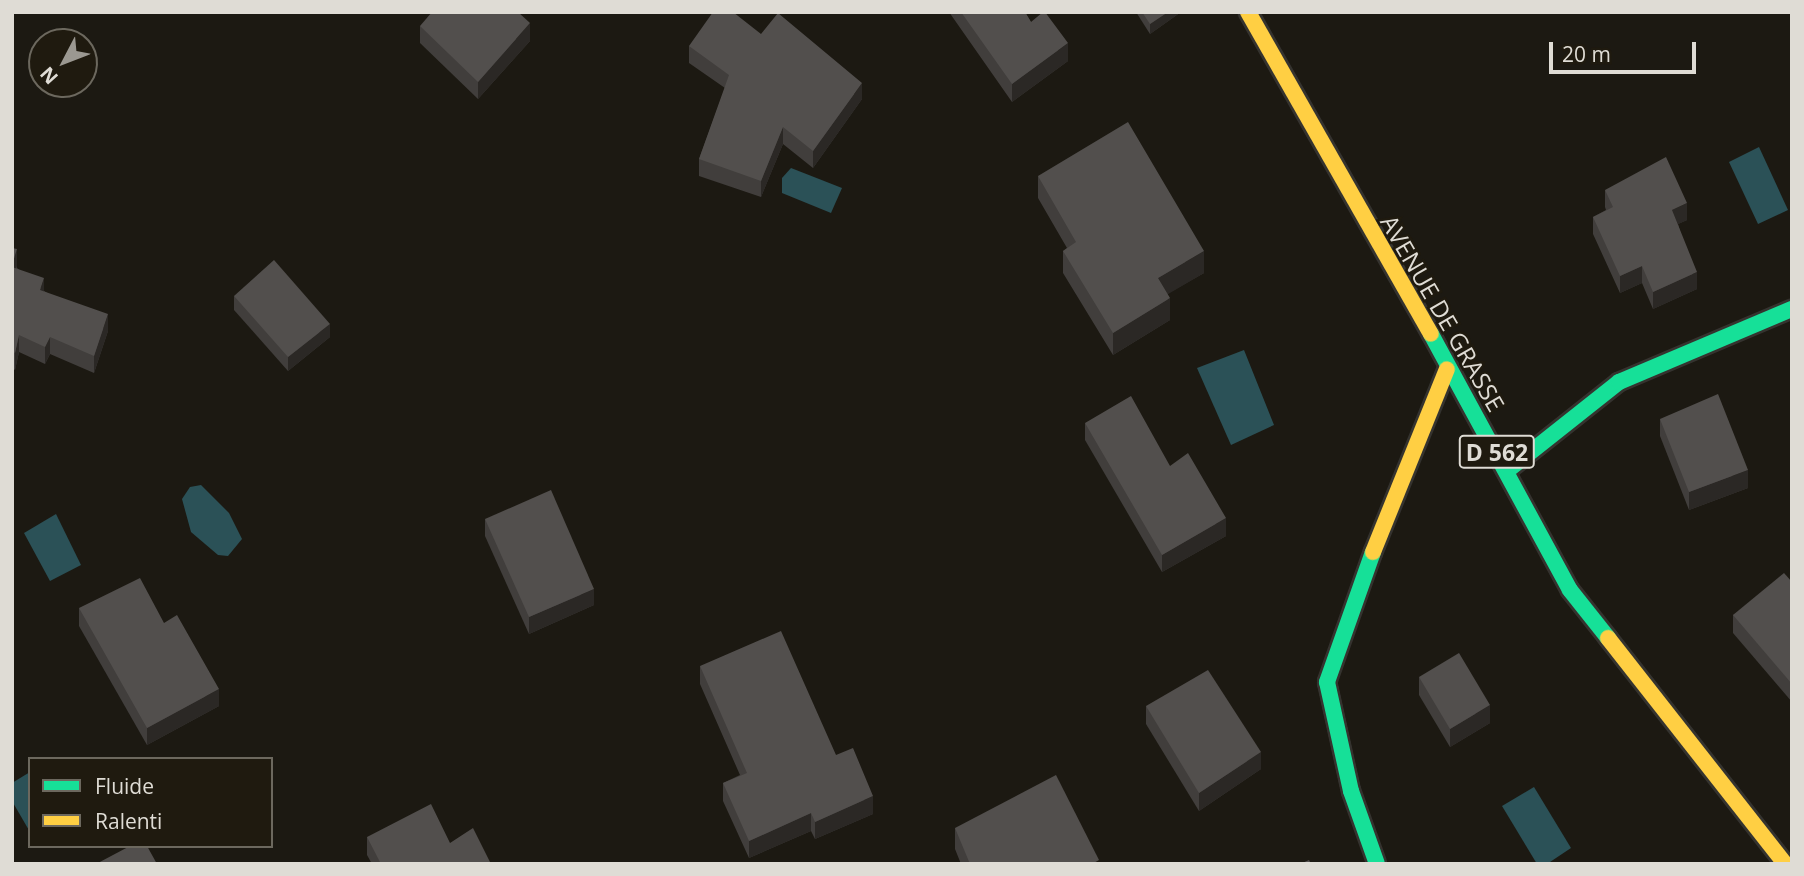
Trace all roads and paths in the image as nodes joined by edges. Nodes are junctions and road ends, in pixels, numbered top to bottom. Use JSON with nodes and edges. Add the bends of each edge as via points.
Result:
{"nodes":[{"id":1,"x":1248,"y":12,"type":"edge"},
{"id":2,"x":1792,"y":309,"type":"edge"},
{"id":3,"x":1447,"y":369,"type":"junction"},
{"id":4,"x":1508,"y":471,"type":"junction"},
{"id":5,"x":1377,"y":864,"type":"edge"},
{"id":6,"x":1785,"y":864,"type":"edge"}],
"edges":[{"from":1,"to":3,"type":"main road","name":"AVENUE DE GRASSE","number":"D 562"},
{"from":2,"to":4,"type":"main road","via":[[1619,382]]},
{"from":3,"to":4,"type":"main road","name":"AVENUE DE GRASSE","number":"D 562"},
{"from":3,"to":5,"type":"main road","via":[[1374,548],[1328,682],[1351,791]]},
{"from":4,"to":6,"type":"main road","name":"AVENUE DE GRASSE","number":"D 562","via":[[1570,590]]}]}
